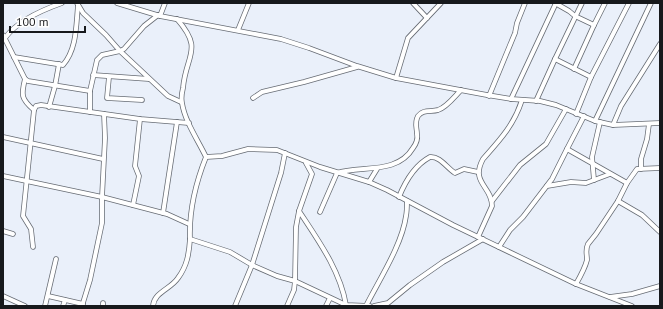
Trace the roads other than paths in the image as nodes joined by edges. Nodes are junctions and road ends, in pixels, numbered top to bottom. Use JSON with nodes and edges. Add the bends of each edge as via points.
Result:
{"nodes":[{"id":1,"x":62,"y":3,"type":"edge"},
{"id":2,"x":117,"y":3,"type":"edge"},
{"id":3,"x":165,"y":3,"type":"edge"},
{"id":4,"x":249,"y":3,"type":"edge"},
{"id":5,"x":414,"y":3,"type":"edge"},
{"id":6,"x":441,"y":3,"type":"edge"},
{"id":7,"x":525,"y":3,"type":"edge"},
{"id":8,"x":555,"y":3,"type":"edge"},
{"id":9,"x":582,"y":3,"type":"edge"},
{"id":10,"x":605,"y":3,"type":"edge"},
{"id":11,"x":629,"y":3,"type":"edge"},
{"id":12,"x":651,"y":3,"type":"edge"},
{"id":13,"x":77,"y":4,"type":"edge"},
{"id":14,"x":159,"y":15,"type":"junction"},
{"id":15,"x":575,"y":16,"type":"junction"},
{"id":16,"x":177,"y":18,"type":"junction"},
{"id":17,"x":427,"y":18,"type":"junction"},
{"id":18,"x":594,"y":25,"type":"junction"},
{"id":19,"x":238,"y":30,"type":"junction"},
{"id":20,"x":4,"y":37,"type":"edge"},
{"id":21,"x":660,"y":44,"type":"edge"},
{"id":22,"x":120,"y":51,"type":"junction"},
{"id":23,"x":14,"y":57,"type":"junction"},
{"id":24,"x":555,"y":59,"type":"junction"},
{"id":25,"x":59,"y":64,"type":"junction"},
{"id":26,"x":357,"y":66,"type":"junction"},
{"id":27,"x":574,"y":69,"type":"junction"},
{"id":28,"x":93,"y":75,"type":"junction"},
{"id":29,"x":109,"y":76,"type":"junction"},
{"id":30,"x":591,"y":77,"type":"junction"},
{"id":31,"x":396,"y":78,"type":"junction"},
{"id":32,"x":25,"y":79,"type":"junction"},
{"id":33,"x":150,"y":79,"type":"junction"},
{"id":34,"x":55,"y":86,"type":"junction"},
{"id":35,"x":461,"y":90,"type":"junction"},
{"id":36,"x":90,"y":91,"type":"junction"},
{"id":37,"x":489,"y":96,"type":"junction"},
{"id":38,"x":253,"y":98,"type":"dead end"},
{"id":39,"x":512,"y":99,"type":"junction"},
{"id":40,"x":142,"y":100,"type":"dead end"},
{"id":41,"x":522,"y":100,"type":"junction"},
{"id":42,"x":536,"y":101,"type":"junction"},
{"id":43,"x":182,"y":102,"type":"junction"},
{"id":44,"x":49,"y":107,"type":"junction"},
{"id":45,"x":566,"y":109,"type":"junction"},
{"id":46,"x":34,"y":110,"type":"junction"},
{"id":47,"x":90,"y":112,"type":"junction"},
{"id":48,"x":104,"y":114,"type":"junction"},
{"id":49,"x":576,"y":114,"type":"junction"},
{"id":50,"x":584,"y":116,"type":"junction"},
{"id":51,"x":140,"y":119,"type":"junction"},
{"id":52,"x":597,"y":121,"type":"junction"},
{"id":53,"x":177,"y":122,"type":"junction"},
{"id":54,"x":189,"y":123,"type":"junction"},
{"id":55,"x":660,"y":123,"type":"edge"},
{"id":56,"x":649,"y":124,"type":"junction"},
{"id":57,"x":613,"y":125,"type":"junction"},
{"id":58,"x":3,"y":137,"type":"edge"},
{"id":59,"x":31,"y":144,"type":"junction"},
{"id":60,"x":567,"y":149,"type":"junction"},
{"id":61,"x":285,"y":153,"type":"junction"},
{"id":62,"x":206,"y":157,"type":"junction"},
{"id":63,"x":103,"y":159,"type":"junction"},
{"id":64,"x":306,"y":163,"type":"junction"},
{"id":65,"x":592,"y":164,"type":"junction"},
{"id":66,"x":320,"y":167,"type":"junction"},
{"id":67,"x":660,"y":168,"type":"edge"},
{"id":68,"x":377,"y":169,"type":"junction"},
{"id":69,"x":640,"y":169,"type":"junction"},
{"id":70,"x":478,"y":172,"type":"junction"},
{"id":71,"x":337,"y":173,"type":"junction"},
{"id":72,"x":312,"y":174,"type":"junction"},
{"id":73,"x":610,"y":174,"type":"junction"},
{"id":74,"x":3,"y":176,"type":"edge"},
{"id":75,"x":26,"y":180,"type":"junction"},
{"id":76,"x":594,"y":180,"type":"junction"},
{"id":77,"x":369,"y":182,"type":"junction"},
{"id":78,"x":627,"y":183,"type":"junction"},
{"id":79,"x":546,"y":186,"type":"junction"},
{"id":80,"x":102,"y":197,"type":"junction"},
{"id":81,"x":398,"y":197,"type":"junction"},
{"id":82,"x":407,"y":201,"type":"junction"},
{"id":83,"x":492,"y":201,"type":"junction"},
{"id":84,"x":618,"y":201,"type":"junction"},
{"id":85,"x":133,"y":205,"type":"junction"},
{"id":86,"x":299,"y":211,"type":"junction"},
{"id":87,"x":320,"y":212,"type":"dead end"},
{"id":88,"x":163,"y":213,"type":"junction"},
{"id":89,"x":190,"y":224,"type":"junction"},
{"id":90,"x":3,"y":231,"type":"edge"},
{"id":91,"x":660,"y":232,"type":"edge"},
{"id":92,"x":13,"y":234,"type":"dead end"},
{"id":93,"x":480,"y":238,"type":"junction"},
{"id":94,"x":190,"y":239,"type":"junction"},
{"id":95,"x":33,"y":247,"type":"dead end"},
{"id":96,"x":499,"y":247,"type":"junction"},
{"id":97,"x":56,"y":259,"type":"dead end"},
{"id":98,"x":252,"y":265,"type":"junction"},
{"id":99,"x":295,"y":281,"type":"junction"},
{"id":100,"x":576,"y":284,"type":"junction"},
{"id":101,"x":660,"y":286,"type":"edge"},
{"id":102,"x":3,"y":296,"type":"edge"},
{"id":103,"x":48,"y":296,"type":"junction"},
{"id":104,"x":610,"y":297,"type":"junction"},
{"id":105,"x":330,"y":298,"type":"junction"},
{"id":106,"x":65,"y":300,"type":"junction"},
{"id":107,"x":82,"y":305,"type":"edge"},
{"id":108,"x":347,"y":305,"type":"edge"},
{"id":109,"x":24,"y":306,"type":"edge"},
{"id":110,"x":45,"y":306,"type":"edge"},
{"id":111,"x":63,"y":306,"type":"edge"},
{"id":112,"x":153,"y":306,"type":"edge"},
{"id":113,"x":235,"y":306,"type":"edge"},
{"id":114,"x":287,"y":306,"type":"edge"},
{"id":115,"x":326,"y":306,"type":"edge"},
{"id":116,"x":366,"y":306,"type":"edge"},
{"id":117,"x":370,"y":306,"type":"edge"},
{"id":118,"x":374,"y":306,"type":"edge"},
{"id":119,"x":632,"y":306,"type":"edge"}],
"edges":[{"from":1,"to":20,"type":"street","via":[[31,16]]},
{"from":2,"to":14,"type":"street"},
{"from":3,"to":14,"type":"street"},
{"from":4,"to":19,"type":"street"},
{"from":5,"to":17,"type":"street"},
{"from":6,"to":17,"type":"street"},
{"from":7,"to":37,"type":"street"},
{"from":8,"to":15,"type":"street"},
{"from":8,"to":39,"type":"street"},
{"from":9,"to":15,"type":"street"},
{"from":10,"to":18,"type":"street"},
{"from":11,"to":30,"type":"street"},
{"from":12,"to":52,"type":"street"},
{"from":13,"to":22,"type":"street"},
{"from":13,"to":25,"type":"street","via":[[73,45],[66,61],[63,65]]},
{"from":14,"to":16,"type":"street"},
{"from":14,"to":22,"type":"street","via":[[144,26],[128,46]]},
{"from":15,"to":18,"type":"street"},
{"from":15,"to":24,"type":"street"},
{"from":16,"to":19,"type":"street"},
{"from":16,"to":43,"type":"street","via":[[188,33],[192,44],[184,75]]},
{"from":17,"to":31,"type":"street","via":[[408,38]]},
{"from":18,"to":27,"type":"street"},
{"from":19,"to":26,"type":"street","via":[[299,44]]},
{"from":20,"to":23,"type":"street"},
{"from":21,"to":57,"type":"street","via":[[621,106]]},
{"from":22,"to":28,"type":"street","via":[[99,57]]},
{"from":22,"to":33,"type":"street"},
{"from":23,"to":25,"type":"street"},
{"from":23,"to":32,"type":"street"},
{"from":24,"to":27,"type":"street"},
{"from":24,"to":42,"type":"street"},
{"from":25,"to":34,"type":"street"},
{"from":26,"to":31,"type":"street"},
{"from":26,"to":38,"type":"street","via":[[262,92]]},
{"from":27,"to":30,"type":"street"},
{"from":28,"to":29,"type":"street"},
{"from":28,"to":36,"type":"street"},
{"from":29,"to":33,"type":"street"},
{"from":29,"to":40,"type":"street","via":[[108,98]]},
{"from":30,"to":49,"type":"street"},
{"from":31,"to":35,"type":"street"},
{"from":32,"to":34,"type":"street"},
{"from":32,"to":46,"type":"street","via":[[23,96],[25,102]]},
{"from":33,"to":43,"type":"street","via":[[168,96]]},
{"from":34,"to":36,"type":"street"},
{"from":34,"to":44,"type":"street"},
{"from":35,"to":37,"type":"street"},
{"from":35,"to":68,"type":"street","via":[[444,106],[420,114],[416,122],[417,140],[406,157]]},
{"from":36,"to":47,"type":"street"},
{"from":37,"to":39,"type":"street"},
{"from":39,"to":41,"type":"street"},
{"from":41,"to":42,"type":"street"},
{"from":41,"to":70,"type":"street","via":[[515,119],[482,160]]},
{"from":42,"to":45,"type":"street"},
{"from":43,"to":54,"type":"street"},
{"from":44,"to":46,"type":"street","via":[[41,105],[36,106]]},
{"from":44,"to":47,"type":"street"},
{"from":45,"to":49,"type":"street"},
{"from":45,"to":83,"type":"street","via":[[546,144],[520,165]]},
{"from":46,"to":59,"type":"street"},
{"from":47,"to":48,"type":"street"},
{"from":48,"to":51,"type":"street"},
{"from":48,"to":63,"type":"street"},
{"from":49,"to":50,"type":"street"},
{"from":50,"to":52,"type":"street"},
{"from":50,"to":60,"type":"street"},
{"from":51,"to":53,"type":"street"},
{"from":51,"to":85,"type":"street","via":[[136,166],[139,176]]},
{"from":52,"to":57,"type":"street"},
{"from":52,"to":65,"type":"street"},
{"from":53,"to":54,"type":"street"},
{"from":53,"to":88,"type":"street"},
{"from":54,"to":62,"type":"street"},
{"from":55,"to":56,"type":"street"},
{"from":56,"to":57,"type":"street"},
{"from":56,"to":69,"type":"street"},
{"from":58,"to":59,"type":"street"},
{"from":59,"to":63,"type":"street"},
{"from":59,"to":75,"type":"street"},
{"from":60,"to":65,"type":"street"},
{"from":60,"to":79,"type":"street","via":[[556,173]]},
{"from":61,"to":62,"type":"street","via":[[277,150],[248,149],[222,156]]},
{"from":61,"to":64,"type":"street"},
{"from":61,"to":98,"type":"street"},
{"from":62,"to":89,"type":"street"},
{"from":63,"to":80,"type":"street"},
{"from":64,"to":66,"type":"street"},
{"from":64,"to":72,"type":"street"},
{"from":65,"to":73,"type":"street"},
{"from":65,"to":76,"type":"street"},
{"from":66,"to":71,"type":"street"},
{"from":66,"to":72,"type":"street"},
{"from":67,"to":69,"type":"street"},
{"from":68,"to":71,"type":"street","via":[[351,169]]},
{"from":68,"to":77,"type":"street"},
{"from":69,"to":78,"type":"street","via":[[635,171]]},
{"from":70,"to":81,"type":"street","via":[[464,169],[455,173],[439,159],[430,157],[414,170]]},
{"from":70,"to":83,"type":"street"},
{"from":71,"to":77,"type":"street"},
{"from":71,"to":87,"type":"street"},
{"from":72,"to":86,"type":"street"},
{"from":73,"to":76,"type":"street"},
{"from":73,"to":78,"type":"street"},
{"from":74,"to":75,"type":"street"},
{"from":75,"to":80,"type":"street"},
{"from":75,"to":95,"type":"street","via":[[23,216],[31,229]]},
{"from":76,"to":79,"type":"street"},
{"from":77,"to":81,"type":"street"},
{"from":78,"to":84,"type":"street"},
{"from":79,"to":96,"type":"street"},
{"from":80,"to":85,"type":"street"},
{"from":80,"to":107,"type":"street","via":[[100,235]]},
{"from":81,"to":82,"type":"street"},
{"from":82,"to":93,"type":"street"},
{"from":82,"to":116,"type":"street","via":[[407,216],[403,230]]},
{"from":83,"to":93,"type":"street"},
{"from":84,"to":91,"type":"street","via":[[642,215]]},
{"from":84,"to":100,"type":"street","via":[[588,244],[585,251],[587,259]]},
{"from":85,"to":88,"type":"street"},
{"from":86,"to":99,"type":"street","via":[[295,241]]},
{"from":86,"to":108,"type":"street","via":[[324,249],[339,280]]},
{"from":88,"to":89,"type":"street"},
{"from":89,"to":94,"type":"street"},
{"from":90,"to":92,"type":"street"},
{"from":93,"to":96,"type":"street"},
{"from":93,"to":118,"type":"street","via":[[388,302]]},
{"from":94,"to":98,"type":"street","via":[[230,252]]},
{"from":94,"to":112,"type":"street","via":[[184,268],[177,279],[157,297]]},
{"from":96,"to":100,"type":"street"},
{"from":97,"to":103,"type":"street"},
{"from":98,"to":99,"type":"street"},
{"from":98,"to":113,"type":"street"},
{"from":99,"to":105,"type":"street"},
{"from":99,"to":114,"type":"street"},
{"from":100,"to":104,"type":"street"},
{"from":101,"to":104,"type":"street"},
{"from":102,"to":109,"type":"street"},
{"from":103,"to":106,"type":"street"},
{"from":103,"to":110,"type":"street"},
{"from":104,"to":119,"type":"street"},
{"from":105,"to":108,"type":"street"},
{"from":105,"to":115,"type":"street"},
{"from":106,"to":107,"type":"street"},
{"from":106,"to":111,"type":"street"},
{"from":108,"to":116,"type":"street"},
{"from":116,"to":117,"type":"street"}]}
